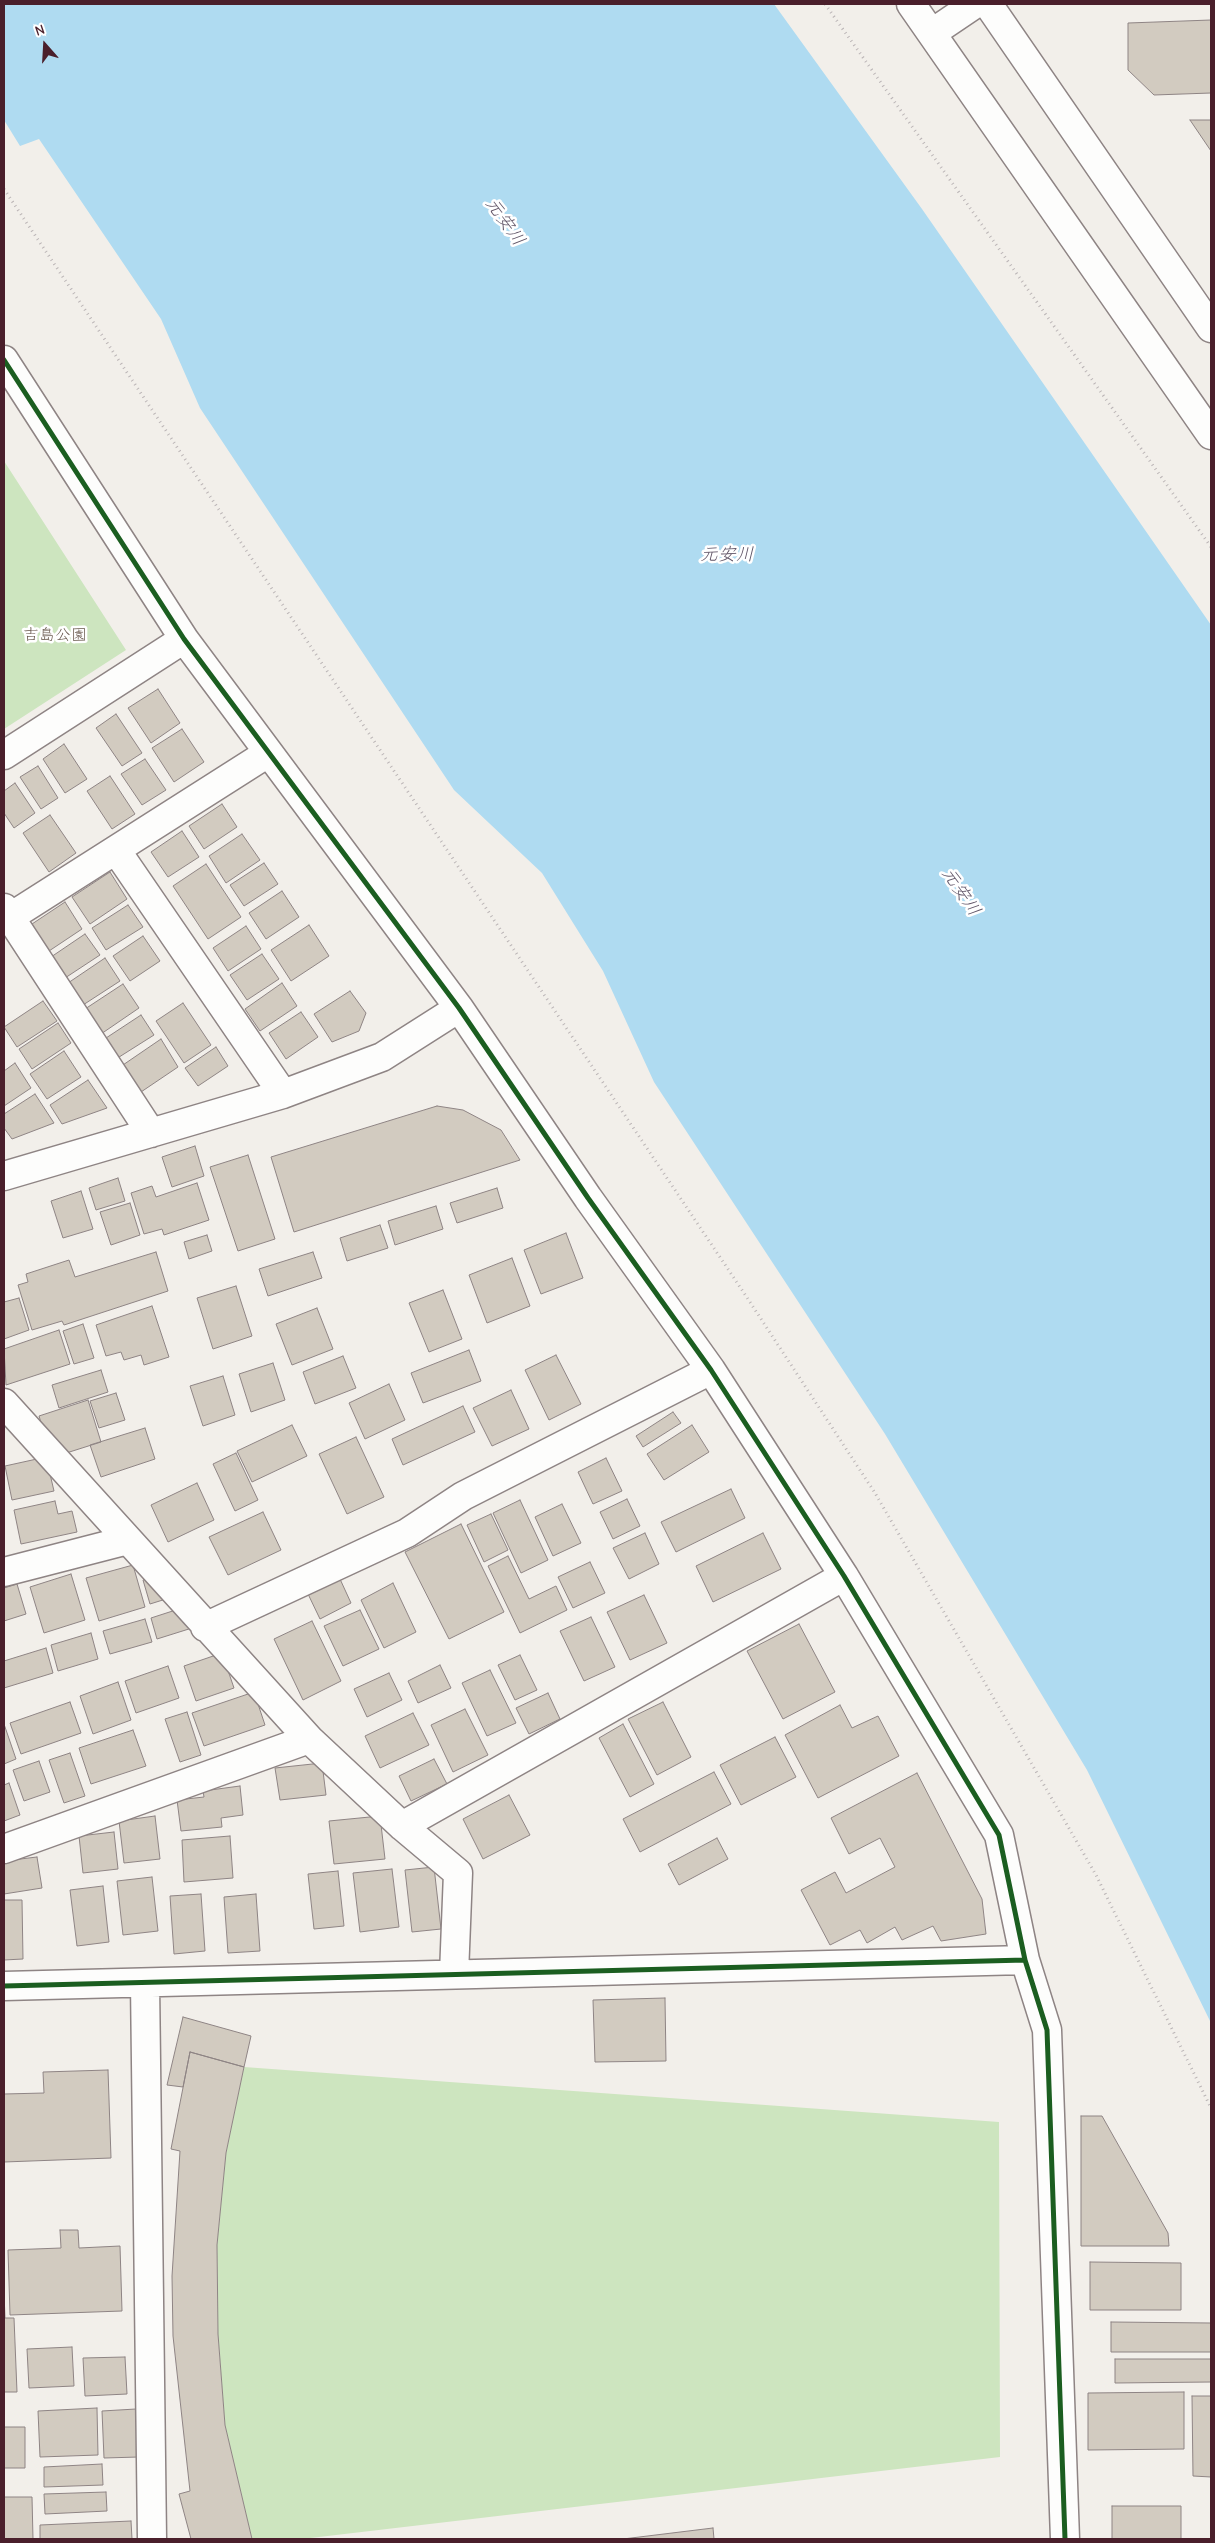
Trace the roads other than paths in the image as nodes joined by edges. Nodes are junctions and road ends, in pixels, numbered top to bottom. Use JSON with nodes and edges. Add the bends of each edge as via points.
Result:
{"nodes":[{"id":1,"x":911,"y":4,"type":"edge"},
{"id":2,"x":975,"y":4,"type":"edge"},
{"id":3,"x":988,"y":4,"type":"edge"},
{"id":4,"x":932,"y":33,"type":"junction"},
{"id":5,"x":1211,"y":328,"type":"edge"},
{"id":6,"x":4,"y":360,"type":"edge"},
{"id":7,"x":1211,"y":435,"type":"edge"},
{"id":8,"x":184,"y":639,"type":"junction"},
{"id":9,"x":268,"y":753,"type":"junction"},
{"id":10,"x":4,"y":755,"type":"edge"},
{"id":11,"x":116,"y":850,"type":"junction"},
{"id":12,"x":6,"y":915,"type":"edge"},
{"id":13,"x":459,"y":1008,"type":"junction"},
{"id":14,"x":283,"y":1094,"type":"junction"},
{"id":15,"x":150,"y":1133,"type":"junction"},
{"id":16,"x":4,"y":1176,"type":"edge"},
{"id":17,"x":710,"y":1370,"type":"junction"},
{"id":18,"x":4,"y":1403,"type":"edge"},
{"id":19,"x":128,"y":1540,"type":"junction"},
{"id":20,"x":4,"y":1572,"type":"edge"},
{"id":21,"x":844,"y":1576,"type":"junction"},
{"id":22,"x":205,"y":1627,"type":"junction"},
{"id":23,"x":309,"y":1740,"type":"junction"},
{"id":24,"x":402,"y":1826,"type":"junction"},
{"id":25,"x":4,"y":1849,"type":"edge"},
{"id":26,"x":1025,"y":1960,"type":"junction"},
{"id":27,"x":454,"y":1974,"type":"junction"},
{"id":28,"x":145,"y":1983,"type":"junction"},
{"id":29,"x":4,"y":1986,"type":"edge"},
{"id":30,"x":152,"y":2539,"type":"edge"},
{"id":31,"x":1066,"y":2539,"type":"edge"}],
"edges":[{"from":1,"to":4,"type":"street"},
{"from":2,"to":4,"type":"street"},
{"from":3,"to":5,"type":"street"},
{"from":4,"to":7,"type":"street"},
{"from":6,"to":8,"type":"street"},
{"from":8,"to":9,"type":"street"},
{"from":8,"to":10,"type":"street"},
{"from":9,"to":11,"type":"street"},
{"from":9,"to":13,"type":"street"},
{"from":11,"to":12,"type":"street"},
{"from":11,"to":14,"type":"street"},
{"from":12,"to":15,"type":"street"},
{"from":13,"to":14,"type":"street","via":[[382,1057]]},
{"from":13,"to":17,"type":"street"},
{"from":14,"to":15,"type":"street"},
{"from":15,"to":16,"type":"street"},
{"from":17,"to":21,"type":"street"},
{"from":17,"to":22,"type":"street","via":[[463,1496],[407,1533]]},
{"from":18,"to":19,"type":"street"},
{"from":19,"to":20,"type":"street"},
{"from":19,"to":22,"type":"street"},
{"from":21,"to":24,"type":"street"},
{"from":21,"to":26,"type":"street","via":[[999,1835]]},
{"from":22,"to":23,"type":"street"},
{"from":23,"to":24,"type":"street"},
{"from":23,"to":25,"type":"street"},
{"from":24,"to":27,"type":"street","via":[[458,1873]]},
{"from":26,"to":27,"type":"street"},
{"from":26,"to":31,"type":"street","via":[[1047,2030]]},
{"from":27,"to":28,"type":"street"},
{"from":28,"to":29,"type":"street"},
{"from":28,"to":30,"type":"street"}]}
